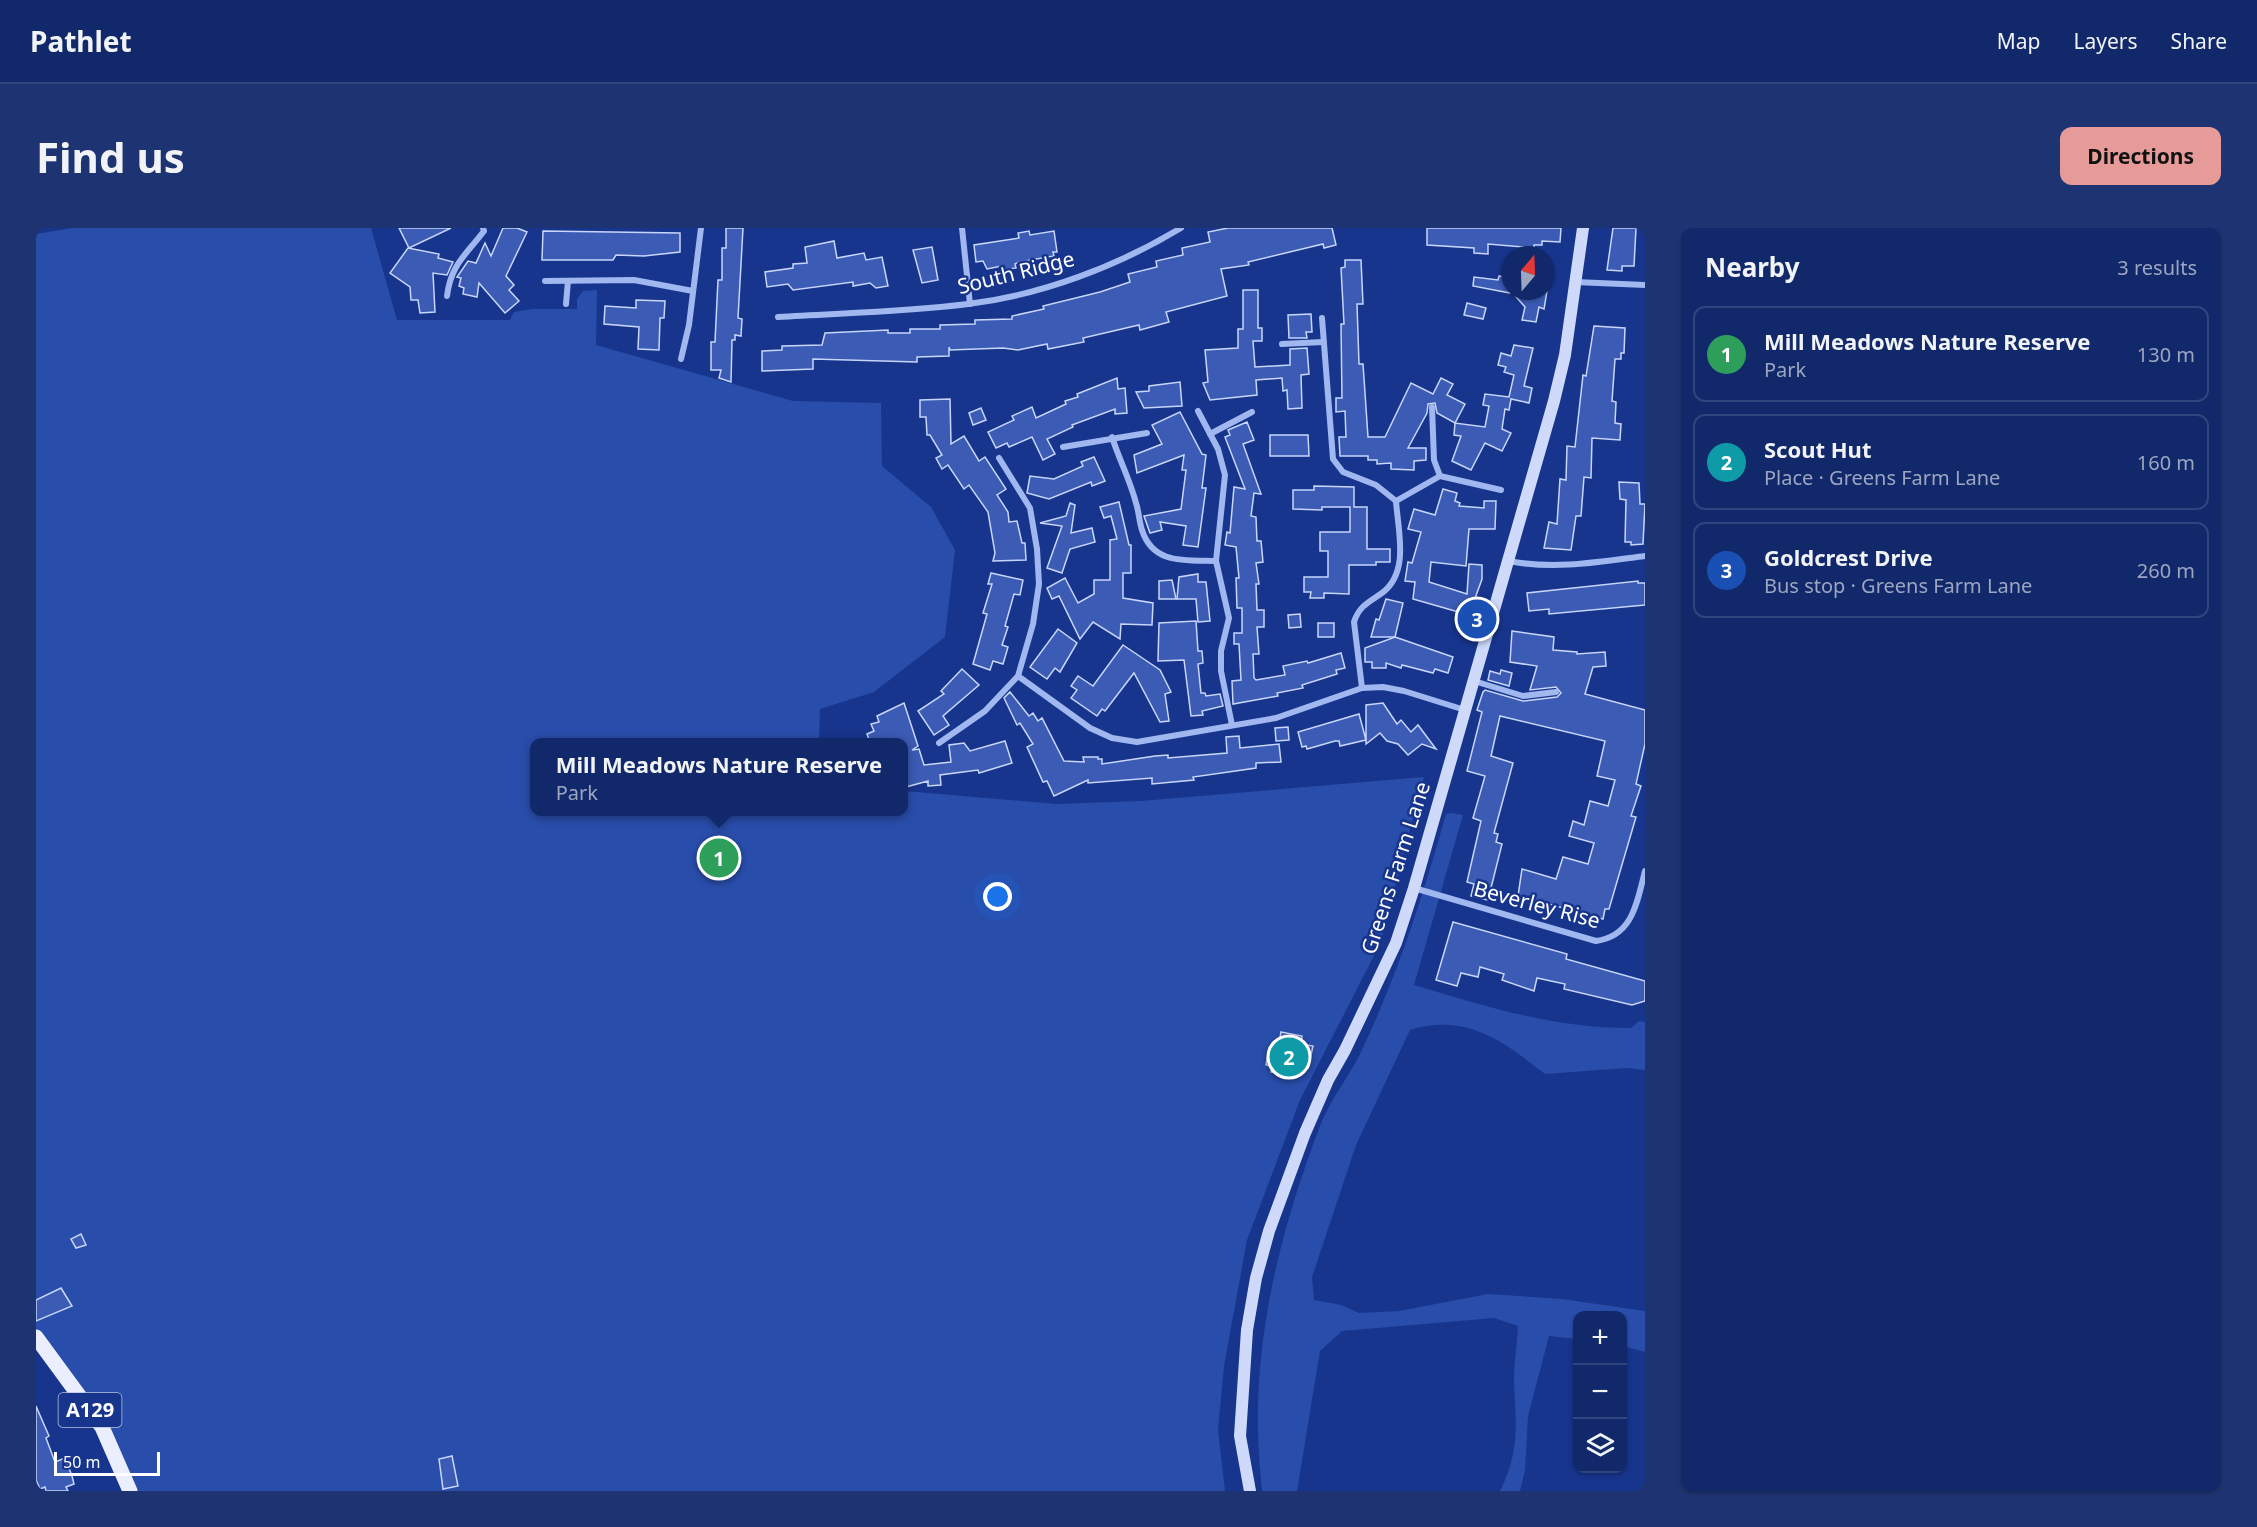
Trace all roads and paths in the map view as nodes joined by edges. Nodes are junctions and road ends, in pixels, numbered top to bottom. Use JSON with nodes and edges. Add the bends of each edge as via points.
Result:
{"nodes":[{"id":1,"x":483,"y":228,"type":"edge"},
{"id":2,"x":700,"y":228,"type":"edge"},
{"id":3,"x":962,"y":228,"type":"edge"},
{"id":4,"x":1181,"y":228,"type":"edge"},
{"id":5,"x":1583,"y":228,"type":"edge"},
{"id":6,"x":545,"y":281,"type":"dead end"},
{"id":7,"x":568,"y":281,"type":"junction"},
{"id":8,"x":1574,"y":282,"type":"junction"},
{"id":9,"x":1645,"y":285,"type":"edge"},
{"id":10,"x":693,"y":291,"type":"junction"},
{"id":11,"x":447,"y":296,"type":"dead end"},
{"id":12,"x":566,"y":304,"type":"dead end"},
{"id":13,"x":970,"y":304,"type":"junction"},
{"id":14,"x":778,"y":317,"type":"dead end"},
{"id":15,"x":1322,"y":318,"type":"dead end"},
{"id":16,"x":1323,"y":342,"type":"junction"},
{"id":17,"x":1282,"y":344,"type":"dead end"},
{"id":18,"x":681,"y":359,"type":"dead end"},
{"id":19,"x":1432,"y":407,"type":"dead end"},
{"id":20,"x":1198,"y":411,"type":"dead end"},
{"id":21,"x":1252,"y":412,"type":"dead end"},
{"id":22,"x":1147,"y":433,"type":"dead end"},
{"id":23,"x":1210,"y":434,"type":"junction"},
{"id":24,"x":1112,"y":437,"type":"junction"},
{"id":25,"x":1063,"y":447,"type":"dead end"},
{"id":26,"x":999,"y":458,"type":"dead end"},
{"id":27,"x":1440,"y":476,"type":"junction"},
{"id":28,"x":1502,"y":490,"type":"dead end"},
{"id":29,"x":1396,"y":501,"type":"junction"},
{"id":30,"x":1645,"y":555,"type":"edge"},
{"id":31,"x":1507,"y":560,"type":"junction"},
{"id":32,"x":1216,"y":561,"type":"junction"},
{"id":33,"x":1018,"y":676,"type":"junction"},
{"id":34,"x":1473,"y":681,"type":"junction"},
{"id":35,"x":1362,"y":688,"type":"junction"},
{"id":36,"x":1556,"y":692,"type":"dead end"},
{"id":37,"x":1465,"y":710,"type":"junction"},
{"id":38,"x":1232,"y":725,"type":"junction"},
{"id":39,"x":939,"y":743,"type":"dead end"},
{"id":40,"x":1645,"y":871,"type":"edge"},
{"id":41,"x":1414,"y":888,"type":"junction"},
{"id":42,"x":36,"y":1337,"type":"edge"},
{"id":43,"x":130,"y":1491,"type":"edge"},
{"id":44,"x":1250,"y":1491,"type":"edge"}],
"edges":[{"from":1,"to":11,"type":"street","via":[[456,264]]},
{"from":2,"to":10,"type":"street"},
{"from":3,"to":13,"type":"street"},
{"from":4,"to":13,"type":"street","name":"South Ridge","via":[[1100,268],[1042,288]]},
{"from":5,"to":8,"type":"street","name":"Greens Farm Lane"},
{"from":6,"to":7,"type":"street"},
{"from":7,"to":10,"type":"street","via":[[634,280]]},
{"from":7,"to":12,"type":"street"},
{"from":8,"to":9,"type":"street"},
{"from":8,"to":31,"type":"street","name":"Greens Farm Lane","via":[[1557,390]]},
{"from":10,"to":18,"type":"street"},
{"from":13,"to":14,"type":"street","name":"South Ridge"},
{"from":15,"to":16,"type":"street"},
{"from":16,"to":17,"type":"street"},
{"from":16,"to":29,"type":"street","via":[[1333,459],[1343,472],[1376,485]]},
{"from":19,"to":27,"type":"street","via":[[1434,460]]},
{"from":20,"to":23,"type":"street"},
{"from":21,"to":23,"type":"street"},
{"from":22,"to":24,"type":"street"},
{"from":23,"to":32,"type":"street","via":[[1225,478]]},
{"from":24,"to":25,"type":"street"},
{"from":24,"to":32,"type":"street","via":[[1137,503],[1141,529],[1152,549],[1177,560]]},
{"from":26,"to":33,"type":"street","via":[[1030,508],[1037,549],[1037,604]]},
{"from":27,"to":28,"type":"street"},
{"from":27,"to":29,"type":"street"},
{"from":29,"to":35,"type":"street","via":[[1400,565],[1393,583],[1364,604],[1354,622]]},
{"from":30,"to":31,"type":"street","via":[[1564,566]]},
{"from":31,"to":34,"type":"street","name":"Greens Farm Lane"},
{"from":32,"to":38,"type":"street","via":[[1229,618],[1221,651],[1221,672]]},
{"from":33,"to":38,"type":"street","via":[[1090,728],[1112,738],[1137,742]]},
{"from":33,"to":39,"type":"street","via":[[985,711]]},
{"from":34,"to":36,"type":"street","via":[[1523,696]]},
{"from":34,"to":37,"type":"street","name":"Greens Farm Lane"},
{"from":35,"to":37,"type":"street","via":[[1404,691]]},
{"from":35,"to":38,"type":"street","via":[[1305,710]]},
{"from":37,"to":41,"type":"street","name":"Greens Farm Lane"},
{"from":40,"to":41,"type":"street","name":"Beverley Rise","via":[[1630,920],[1622,932],[1596,941]]},
{"from":41,"to":44,"type":"street","name":"Greens Farm Lane","via":[[1396,943],[1305,1133],[1256,1278],[1247,1330],[1240,1436]]},
{"from":42,"to":43,"type":"main road","number":"A129","via":[[102,1427]]}]}
